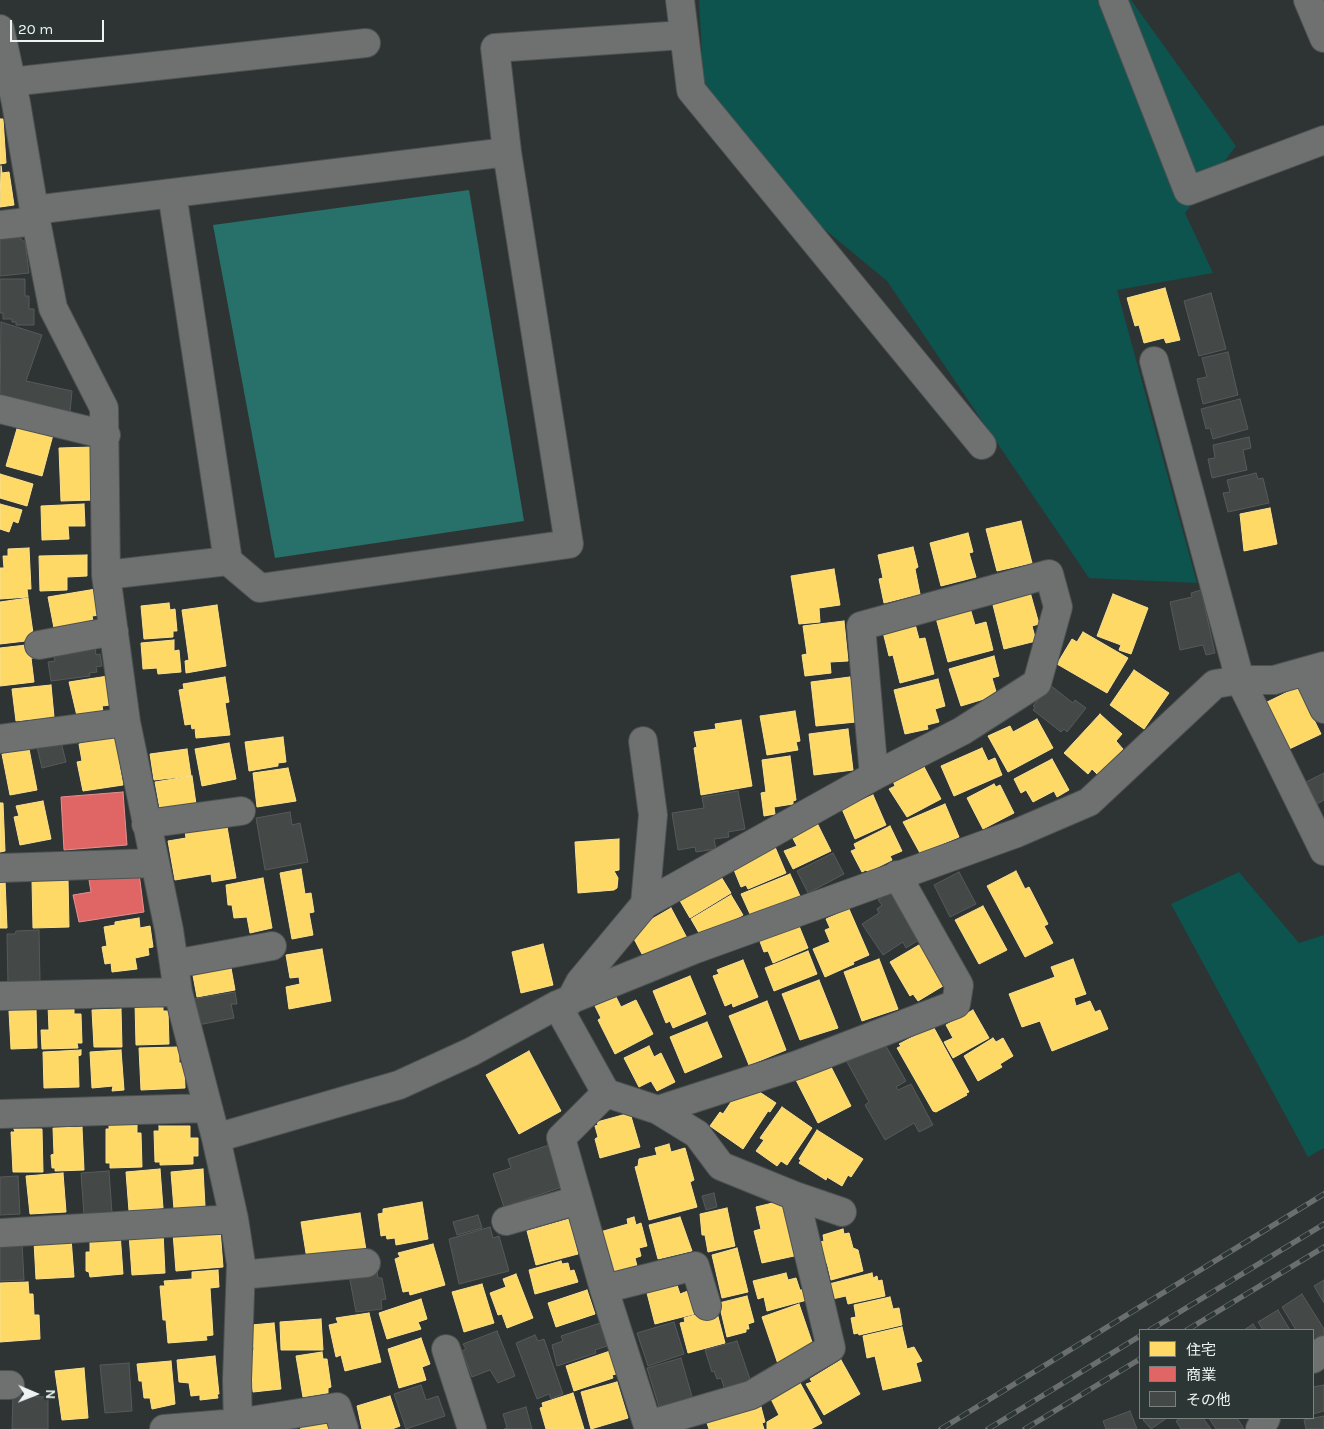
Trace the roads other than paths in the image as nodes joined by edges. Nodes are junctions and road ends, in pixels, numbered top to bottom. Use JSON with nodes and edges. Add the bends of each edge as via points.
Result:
{"nodes":[{"id":1,"x":680,"y":0,"type":"edge"},
{"id":2,"x":1113,"y":0,"type":"edge"},
{"id":3,"x":1308,"y":0,"type":"edge"},
{"id":4,"x":0,"y":29,"type":"edge"},
{"id":5,"x":683,"y":35,"type":"junction"},
{"id":6,"x":1324,"y":38,"type":"edge"},
{"id":7,"x":366,"y":43,"type":"dead end"},
{"id":8,"x":9,"y":96,"type":"edge"},
{"id":9,"x":1324,"y":140,"type":"edge"},
{"id":10,"x":507,"y":152,"type":"junction"},
{"id":11,"x":172,"y":193,"type":"junction"},
{"id":12,"x":35,"y":216,"type":"junction"},
{"id":13,"x":0,"y":225,"type":"edge"},
{"id":14,"x":1154,"y":361,"type":"dead end"},
{"id":15,"x":0,"y":409,"type":"edge"},
{"id":16,"x":106,"y":435,"type":"junction"},
{"id":17,"x":982,"y":445,"type":"dead end"},
{"id":18,"x":228,"y":561,"type":"junction"},
{"id":19,"x":106,"y":574,"type":"junction"},
{"id":20,"x":114,"y":631,"type":"junction"},
{"id":21,"x":39,"y":645,"type":"dead end"},
{"id":22,"x":1315,"y":669,"type":"edge"},
{"id":23,"x":1240,"y":680,"type":"junction"},
{"id":24,"x":1324,"y":709,"type":"edge"},
{"id":25,"x":126,"y":722,"type":"junction"},
{"id":26,"x":0,"y":739,"type":"edge"},
{"id":27,"x":643,"y":741,"type":"dead end"},
{"id":28,"x":874,"y":776,"type":"junction"},
{"id":29,"x":241,"y":811,"type":"dead end"},
{"id":30,"x":146,"y":824,"type":"junction"},
{"id":31,"x":1324,"y":851,"type":"edge"},
{"id":32,"x":154,"y":863,"type":"junction"},
{"id":33,"x":0,"y":868,"type":"edge"},
{"id":34,"x":897,"y":875,"type":"junction"},
{"id":35,"x":645,"y":904,"type":"junction"},
{"id":36,"x":272,"y":946,"type":"dead end"},
{"id":37,"x":174,"y":964,"type":"junction"},
{"id":38,"x":178,"y":992,"type":"junction"},
{"id":39,"x":0,"y":996,"type":"edge"},
{"id":40,"x":564,"y":1003,"type":"junction"},
{"id":41,"x":606,"y":1093,"type":"junction"},
{"id":42,"x":208,"y":1108,"type":"junction"},
{"id":43,"x":658,"y":1110,"type":"junction"},
{"id":44,"x":0,"y":1114,"type":"edge"},
{"id":45,"x":216,"y":1138,"type":"junction"},
{"id":46,"x":795,"y":1196,"type":"junction"},
{"id":47,"x":578,"y":1200,"type":"junction"},
{"id":48,"x":842,"y":1212,"type":"dead end"},
{"id":49,"x":234,"y":1219,"type":"junction"},
{"id":50,"x":506,"y":1221,"type":"dead end"},
{"id":51,"x":0,"y":1233,"type":"edge"},
{"id":52,"x":366,"y":1263,"type":"dead end"},
{"id":53,"x":241,"y":1275,"type":"junction"},
{"id":54,"x":604,"y":1290,"type":"junction"},
{"id":55,"x":706,"y":1306,"type":"dead end"},
{"id":56,"x":446,"y":1349,"type":"dead end"},
{"id":57,"x":1324,"y":1350,"type":"edge"},
{"id":58,"x":1314,"y":1358,"type":"edge"},
{"id":59,"x":237,"y":1426,"type":"edge"},
{"id":60,"x":648,"y":1427,"type":"edge"},
{"id":61,"x":164,"y":1429,"type":"edge"},
{"id":62,"x":344,"y":1429,"type":"edge"},
{"id":63,"x":472,"y":1429,"type":"edge"}],
"edges":[{"from":1,"to":5,"type":"street"},
{"from":2,"to":9,"type":"street","via":[[1188,190]]},
{"from":3,"to":6,"type":"street"},
{"from":4,"to":8,"type":"street"},
{"from":5,"to":10,"type":"street","via":[[494,48]]},
{"from":5,"to":17,"type":"street","via":[[691,90]]},
{"from":7,"to":8,"type":"street"},
{"from":8,"to":12,"type":"street"},
{"from":10,"to":11,"type":"street"},
{"from":10,"to":18,"type":"street","via":[[569,544],[260,588]]},
{"from":11,"to":12,"type":"street"},
{"from":11,"to":18,"type":"street"},
{"from":12,"to":13,"type":"street"},
{"from":12,"to":16,"type":"street","via":[[53,308],[104,408]]},
{"from":14,"to":23,"type":"street"},
{"from":15,"to":16,"type":"street"},
{"from":16,"to":19,"type":"street"},
{"from":18,"to":19,"type":"street"},
{"from":19,"to":20,"type":"street"},
{"from":20,"to":21,"type":"street"},
{"from":20,"to":25,"type":"street"},
{"from":22,"to":23,"type":"street","via":[[1274,680]]},
{"from":22,"to":24,"type":"street"},
{"from":23,"to":31,"type":"street"},
{"from":23,"to":34,"type":"street","via":[[1216,684],[1089,802],[1017,833]]},
{"from":25,"to":26,"type":"street"},
{"from":25,"to":30,"type":"street"},
{"from":27,"to":35,"type":"street","via":[[653,815]]},
{"from":28,"to":28,"type":"street","via":[[962,731],[1037,683],[1058,607],[1049,574],[861,626]]},
{"from":28,"to":35,"type":"street"},
{"from":29,"to":30,"type":"street"},
{"from":30,"to":32,"type":"street"},
{"from":32,"to":33,"type":"street"},
{"from":32,"to":37,"type":"street"},
{"from":34,"to":40,"type":"street","via":[[693,950]]},
{"from":34,"to":43,"type":"street","via":[[959,985],[956,1004],[797,1065]]},
{"from":35,"to":40,"type":"street"},
{"from":36,"to":37,"type":"street"},
{"from":37,"to":38,"type":"street"},
{"from":38,"to":39,"type":"street"},
{"from":38,"to":42,"type":"street"},
{"from":40,"to":41,"type":"street"},
{"from":40,"to":45,"type":"street","via":[[399,1086]]},
{"from":41,"to":43,"type":"street"},
{"from":41,"to":47,"type":"street","via":[[561,1138]]},
{"from":42,"to":44,"type":"street"},
{"from":42,"to":45,"type":"street"},
{"from":43,"to":46,"type":"street","via":[[698,1134],[722,1166]]},
{"from":45,"to":49,"type":"street"},
{"from":46,"to":48,"type":"street"},
{"from":46,"to":60,"type":"street","via":[[830,1348],[751,1395]]},
{"from":47,"to":50,"type":"street"},
{"from":47,"to":54,"type":"street"},
{"from":49,"to":51,"type":"street"},
{"from":49,"to":53,"type":"street"},
{"from":52,"to":53,"type":"street"},
{"from":53,"to":59,"type":"street"},
{"from":54,"to":55,"type":"street","via":[[695,1266]]},
{"from":54,"to":60,"type":"street"},
{"from":56,"to":63,"type":"street"},
{"from":57,"to":58,"type":"street"},
{"from":59,"to":61,"type":"street"},
{"from":59,"to":62,"type":"street","via":[[337,1407]]}]}
